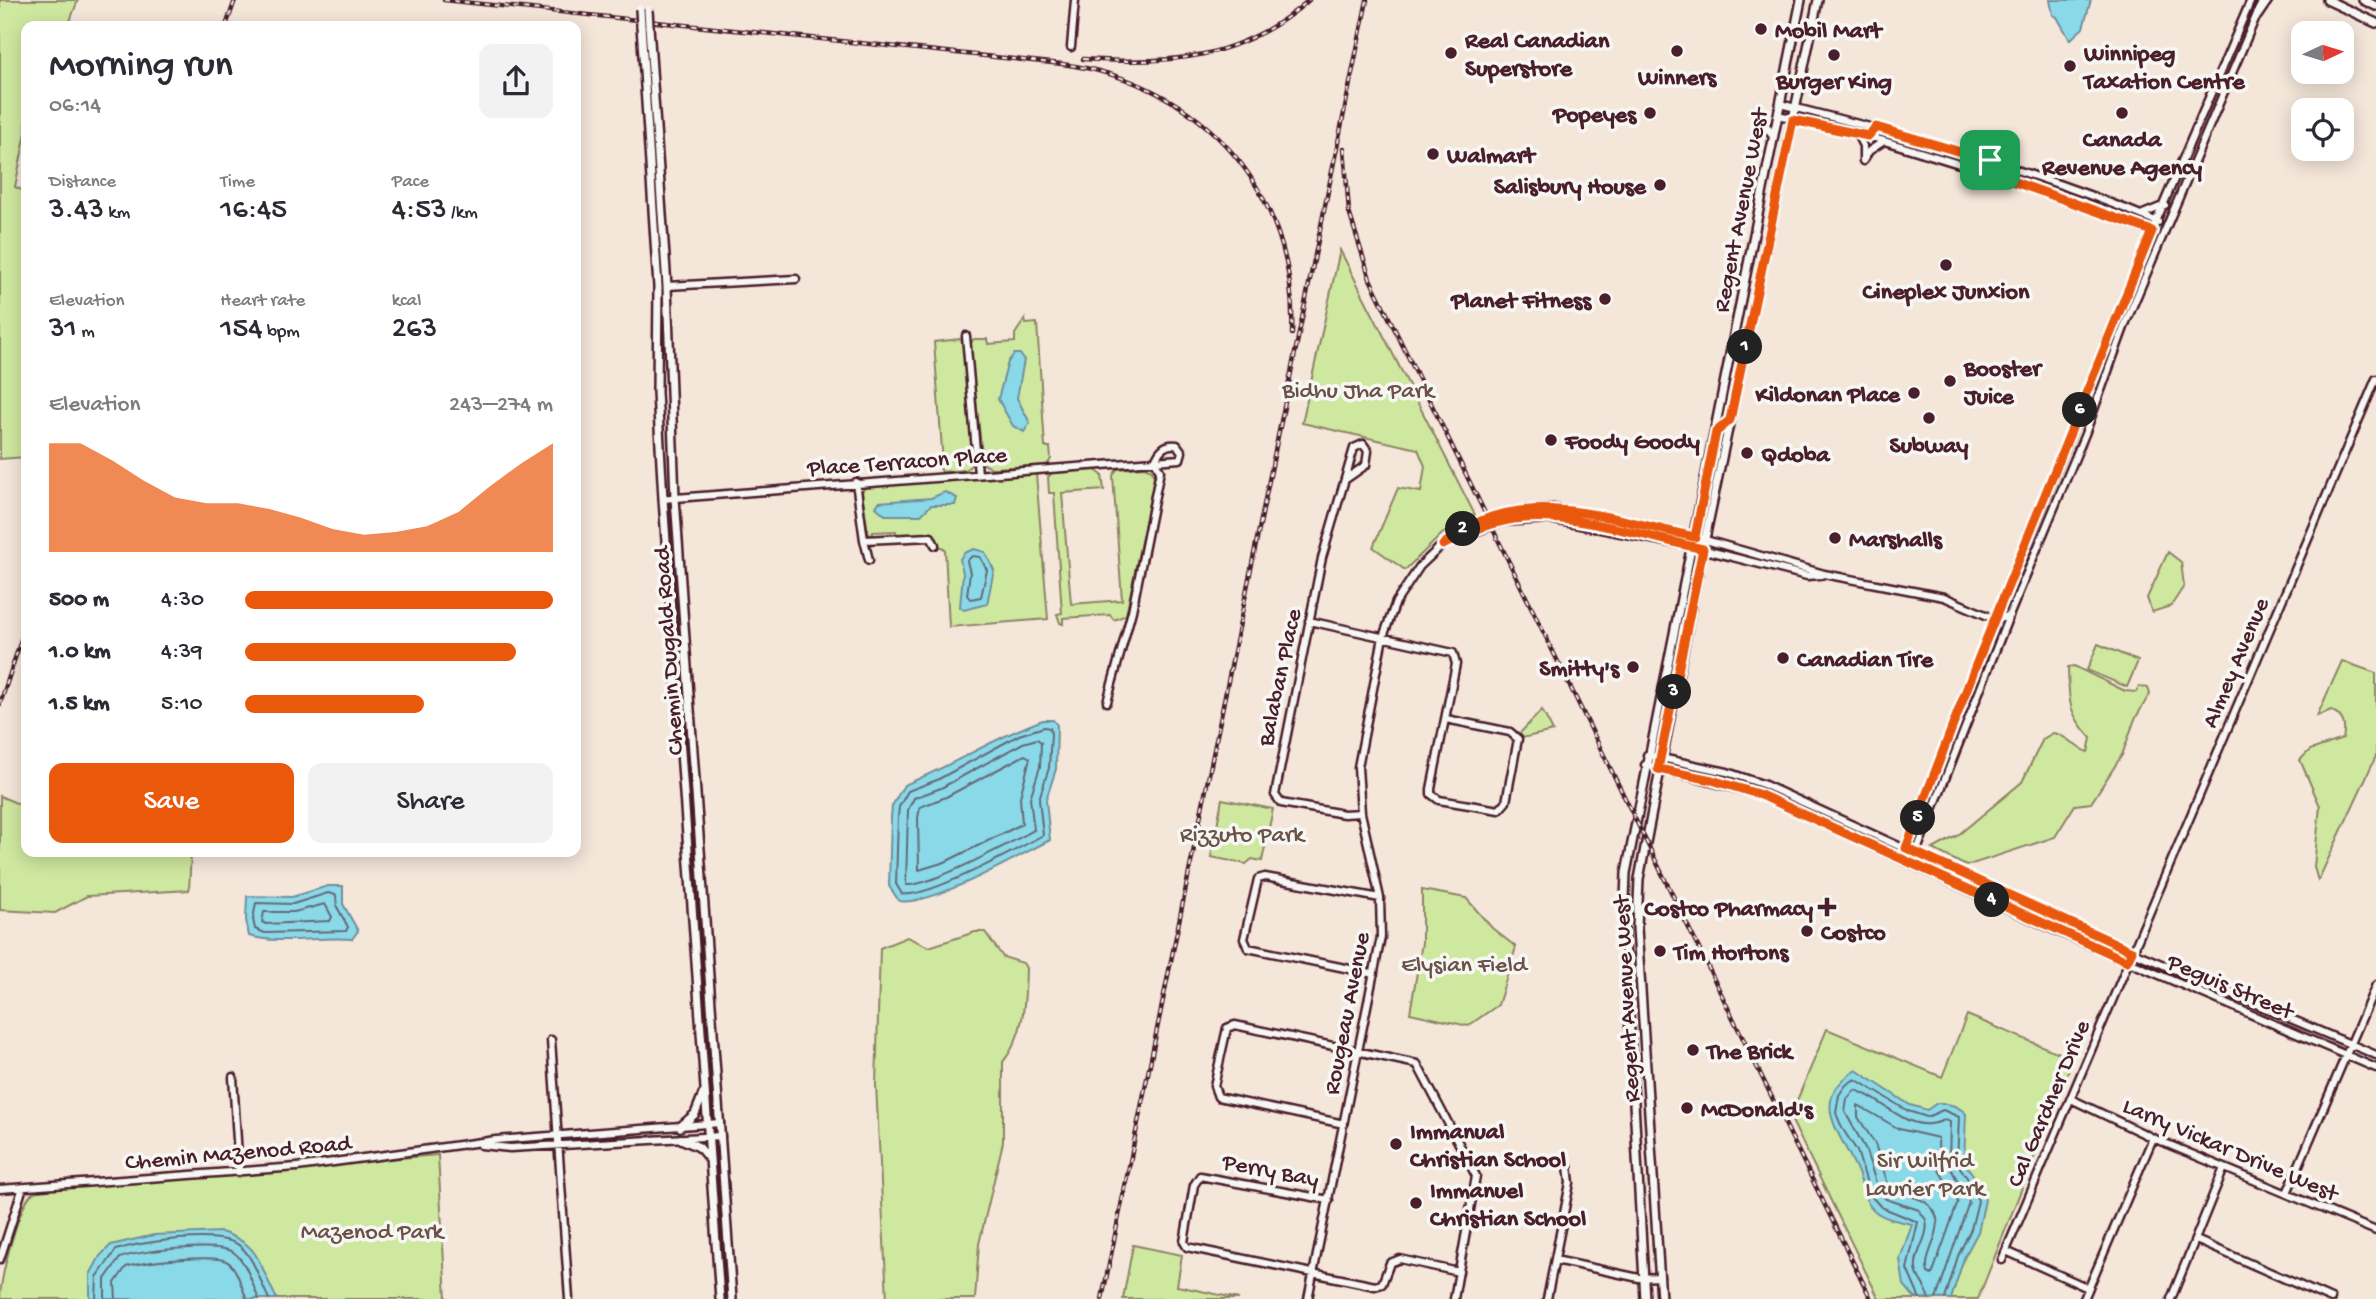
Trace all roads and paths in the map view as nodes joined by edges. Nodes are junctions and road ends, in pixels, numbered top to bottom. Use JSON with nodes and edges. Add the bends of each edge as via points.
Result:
{"nodes":[{"id":1,"x":639,"y":0,"type":"edge"},
{"id":2,"x":647,"y":0,"type":"edge"},
{"id":3,"x":1075,"y":0,"type":"edge"},
{"id":4,"x":1818,"y":0,"type":"edge"},
{"id":5,"x":2251,"y":0,"type":"edge"},
{"id":6,"x":2266,"y":0,"type":"edge"},
{"id":7,"x":2327,"y":0,"type":"edge"},
{"id":8,"x":2363,"y":0,"type":"edge"},
{"id":9,"x":1800,"y":4,"type":"edge"},
{"id":10,"x":2376,"y":6,"type":"edge"},
{"id":11,"x":644,"y":10,"type":"junction"},
{"id":12,"x":1815,"y":10,"type":"junction"},
{"id":13,"x":2257,"y":16,"type":"joint"},
{"id":14,"x":2376,"y":23,"type":"edge"},
{"id":15,"x":645,"y":25,"type":"junction"},
{"id":16,"x":1070,"y":47,"type":"dead end"},
{"id":17,"x":1780,"y":104,"type":"junction"},
{"id":18,"x":1796,"y":108,"type":"junction"},
{"id":19,"x":1756,"y":112,"type":"dead end"},
{"id":20,"x":1778,"y":115,"type":"junction"},
{"id":21,"x":1793,"y":120,"type":"junction"},
{"id":22,"x":2199,"y":123,"type":"junction"},
{"id":23,"x":2208,"y":125,"type":"junction"},
{"id":24,"x":1876,"y":127,"type":"junction"},
{"id":25,"x":1857,"y":134,"type":"junction"},
{"id":26,"x":1868,"y":136,"type":"junction"},
{"id":27,"x":1773,"y":137,"type":"junction"},
{"id":28,"x":1914,"y":137,"type":"junction"},
{"id":29,"x":1884,"y":141,"type":"junction"},
{"id":30,"x":1911,"y":150,"type":"junction"},
{"id":31,"x":1998,"y":163,"type":"junction"},
{"id":32,"x":1995,"y":175,"type":"junction"},
{"id":33,"x":2165,"y":205,"type":"junction"},
{"id":34,"x":2141,"y":215,"type":"junction"},
{"id":35,"x":2158,"y":222,"type":"junction"},
{"id":36,"x":2167,"y":226,"type":"junction"},
{"id":37,"x":2152,"y":231,"type":"junction"},
{"id":38,"x":2161,"y":236,"type":"junction"},
{"id":39,"x":796,"y":279,"type":"dead end"},
{"id":40,"x":667,"y":286,"type":"junction"},
{"id":41,"x":1739,"y":314,"type":"junction"},
{"id":42,"x":1749,"y":331,"type":"junction"},
{"id":43,"x":1735,"y":332,"type":"junction"},
{"id":44,"x":965,"y":336,"type":"dead end"},
{"id":45,"x":1744,"y":350,"type":"junction"},
{"id":46,"x":2376,"y":379,"type":"edge"},
{"id":47,"x":1723,"y":395,"type":"junction"},
{"id":48,"x":1733,"y":405,"type":"junction"},
{"id":49,"x":1730,"y":420,"type":"junction"},
{"id":50,"x":1716,"y":432,"type":"junction"},
{"id":51,"x":1713,"y":446,"type":"junction"},
{"id":52,"x":1724,"y":447,"type":"junction"},
{"id":53,"x":978,"y":474,"type":"junction"},
{"id":54,"x":1346,"y":479,"type":"junction"},
{"id":55,"x":856,"y":482,"type":"junction"},
{"id":56,"x":675,"y":498,"type":"junction"},
{"id":57,"x":663,"y":499,"type":"junction"},
{"id":58,"x":1695,"y":537,"type":"junction"},
{"id":59,"x":864,"y":540,"type":"junction"},
{"id":60,"x":1705,"y":540,"type":"junction"},
{"id":61,"x":935,"y":545,"type":"dead end"},
{"id":62,"x":1443,"y":545,"type":"junction"},
{"id":63,"x":1693,"y":547,"type":"junction"},
{"id":64,"x":1703,"y":549,"type":"junction"},
{"id":65,"x":869,"y":560,"type":"dead end"},
{"id":66,"x":1824,"y":574,"type":"junction"},
{"id":67,"x":2009,"y":616,"type":"junction"},
{"id":68,"x":1995,"y":618,"type":"junction"},
{"id":69,"x":1309,"y":621,"type":"junction"},
{"id":70,"x":1383,"y":637,"type":"junction"},
{"id":71,"x":1107,"y":702,"type":"dead end"},
{"id":72,"x":1446,"y":719,"type":"junction"},
{"id":73,"x":1647,"y":755,"type":"junction"},
{"id":74,"x":1661,"y":757,"type":"junction"},
{"id":75,"x":1645,"y":765,"type":"junction"},
{"id":76,"x":1658,"y":769,"type":"junction"},
{"id":77,"x":1361,"y":813,"type":"junction"},
{"id":78,"x":1906,"y":848,"type":"junction"},
{"id":79,"x":1916,"y":853,"type":"junction"},
{"id":80,"x":1902,"y":857,"type":"junction"},
{"id":81,"x":1912,"y":863,"type":"junction"},
{"id":82,"x":1380,"y":898,"type":"junction"},
{"id":83,"x":2132,"y":951,"type":"junction"},
{"id":84,"x":2127,"y":961,"type":"junction"},
{"id":85,"x":1374,"y":974,"type":"junction"},
{"id":86,"x":2376,"y":985,"type":"edge"},
{"id":87,"x":1642,"y":988,"type":"junction"},
{"id":88,"x":1628,"y":990,"type":"junction"},
{"id":89,"x":551,"y":1040,"type":"dead end"},
{"id":90,"x":2350,"y":1045,"type":"junction"},
{"id":91,"x":1359,"y":1050,"type":"junction"},
{"id":92,"x":2346,"y":1055,"type":"junction"},
{"id":93,"x":2376,"y":1055,"type":"edge"},
{"id":94,"x":2376,"y":1068,"type":"edge"},
{"id":95,"x":233,"y":1077,"type":"dead end"},
{"id":96,"x":705,"y":1083,"type":"junction"},
{"id":97,"x":2071,"y":1099,"type":"junction"},
{"id":98,"x":720,"y":1123,"type":"junction"},
{"id":99,"x":1344,"y":1124,"type":"junction"},
{"id":100,"x":707,"y":1125,"type":"junction"},
{"id":101,"x":680,"y":1127,"type":"junction"},
{"id":102,"x":557,"y":1134,"type":"junction"},
{"id":103,"x":721,"y":1136,"type":"junction"},
{"id":104,"x":1636,"y":1136,"type":"junction"},
{"id":105,"x":708,"y":1137,"type":"junction"},
{"id":106,"x":2153,"y":1138,"type":"junction"},
{"id":107,"x":681,"y":1139,"type":"junction"},
{"id":108,"x":479,"y":1144,"type":"junction"},
{"id":109,"x":558,"y":1144,"type":"junction"},
{"id":110,"x":1652,"y":1149,"type":"junction"},
{"id":111,"x":710,"y":1163,"type":"junction"},
{"id":112,"x":1568,"y":1166,"type":"dead end"},
{"id":113,"x":2224,"y":1168,"type":"junction"},
{"id":114,"x":240,"y":1171,"type":"junction"},
{"id":115,"x":23,"y":1187,"type":"junction"},
{"id":116,"x":0,"y":1189,"type":"edge"},
{"id":117,"x":2287,"y":1193,"type":"junction"},
{"id":118,"x":1329,"y":1200,"type":"junction"},
{"id":119,"x":2376,"y":1231,"type":"edge"},
{"id":120,"x":2196,"y":1240,"type":"junction"},
{"id":121,"x":2006,"y":1251,"type":"junction"},
{"id":122,"x":0,"y":1259,"type":"edge"},
{"id":123,"x":1555,"y":1260,"type":"junction"},
{"id":124,"x":2002,"y":1260,"type":"dead end"},
{"id":125,"x":1459,"y":1272,"type":"junction"},
{"id":126,"x":1314,"y":1273,"type":"junction"},
{"id":127,"x":1644,"y":1278,"type":"junction"},
{"id":128,"x":1660,"y":1278,"type":"junction"},
{"id":129,"x":2088,"y":1288,"type":"junction"},
{"id":130,"x":569,"y":1299,"type":"edge"},
{"id":131,"x":720,"y":1299,"type":"edge"},
{"id":132,"x":732,"y":1299,"type":"edge"},
{"id":133,"x":1308,"y":1299,"type":"edge"},
{"id":134,"x":1454,"y":1299,"type":"edge"},
{"id":135,"x":1547,"y":1299,"type":"edge"},
{"id":136,"x":1646,"y":1299,"type":"edge"},
{"id":137,"x":1661,"y":1299,"type":"edge"},
{"id":138,"x":2084,"y":1299,"type":"edge"},
{"id":139,"x":2171,"y":1299,"type":"edge"},
{"id":140,"x":2331,"y":1299,"type":"edge"}],
"edges":[{"from":1,"to":11,"type":"main road","name":"Chemin Dugald Road"},
{"from":2,"to":11,"type":"main road","name":"Chemin Dugald Road"},
{"from":3,"to":16,"type":"street"},
{"from":4,"to":12,"type":"main road","name":"Regent Avenue West"},
{"from":5,"to":22,"type":"street"},
{"from":6,"to":13,"type":"main road"},
{"from":7,"to":14,"type":"main road"},
{"from":8,"to":10,"type":"main road"},
{"from":9,"to":12,"type":"main road"},
{"from":9,"to":17,"type":"main road","name":"Regent Avenue West"},
{"from":11,"to":15,"type":"main road","name":"Chemin Dugald Road","bridge":true},
{"from":12,"to":18,"type":"main road","name":"Regent Avenue West"},
{"from":13,"to":23,"type":"street"},
{"from":15,"to":40,"type":"main road","name":"Chemin Dugald Road"},
{"from":15,"to":57,"type":"main road","name":"Chemin Dugald Road"},
{"from":17,"to":18,"type":"street"},
{"from":17,"to":20,"type":"main road","name":"Regent Avenue West"},
{"from":18,"to":21,"type":"main road","name":"Regent Avenue West"},
{"from":18,"to":24,"type":"street"},
{"from":19,"to":27,"type":"main road"},
{"from":20,"to":21,"type":"street"},
{"from":20,"to":27,"type":"main road","name":"Regent Avenue West"},
{"from":21,"to":25,"type":"street"},
{"from":21,"to":42,"type":"main road","name":"Regent Avenue West"},
{"from":22,"to":23,"type":"street"},
{"from":22,"to":33,"type":"street"},
{"from":23,"to":36,"type":"street"},
{"from":24,"to":26,"type":"street"},
{"from":24,"to":28,"type":"street"},
{"from":25,"to":26,"type":"street"},
{"from":25,"to":29,"type":"street","via":[[1863,160]]},
{"from":26,"to":29,"type":"street"},
{"from":27,"to":41,"type":"main road","name":"Regent Avenue West"},
{"from":28,"to":30,"type":"street"},
{"from":28,"to":31,"type":"street"},
{"from":29,"to":30,"type":"street"},
{"from":30,"to":32,"type":"street"},
{"from":31,"to":32,"type":"street"},
{"from":31,"to":34,"type":"street"},
{"from":32,"to":37,"type":"street"},
{"from":33,"to":34,"type":"street"},
{"from":33,"to":35,"type":"street"},
{"from":34,"to":35,"type":"street"},
{"from":35,"to":36,"type":"street"},
{"from":35,"to":37,"type":"street"},
{"from":36,"to":38,"type":"street"},
{"from":37,"to":38,"type":"street"},
{"from":37,"to":68,"type":"street"},
{"from":38,"to":67,"type":"street"},
{"from":39,"to":40,"type":"street"},
{"from":40,"to":56,"type":"main road","name":"Chemin Dugald Road"},
{"from":41,"to":42,"type":"main road"},
{"from":41,"to":43,"type":"main road","name":"Regent Avenue West"},
{"from":42,"to":45,"type":"main road","name":"Regent Avenue West"},
{"from":43,"to":45,"type":"main road"},
{"from":43,"to":47,"type":"main road","name":"Regent Avenue West"},
{"from":44,"to":53,"type":"street"},
{"from":45,"to":48,"type":"main road","name":"Regent Avenue West"},
{"from":46,"to":83,"type":"street","name":"Almey Avenue"},
{"from":47,"to":48,"type":"main road"},
{"from":47,"to":50,"type":"main road","name":"Regent Avenue West"},
{"from":48,"to":49,"type":"main road","name":"Regent Avenue West"},
{"from":49,"to":50,"type":"main road"},
{"from":49,"to":52,"type":"main road","name":"Regent Avenue West"},
{"from":50,"to":51,"type":"main road","name":"Regent Avenue West"},
{"from":51,"to":52,"type":"main road"},
{"from":51,"to":58,"type":"main road","name":"Regent Avenue West"},
{"from":52,"to":60,"type":"main road","name":"Regent Avenue West"},
{"from":53,"to":55,"type":"street","name":"Place Terracon Place"},
{"from":53,"to":71,"type":"street","name":"Place Terracon Place","via":[[1155,461],[1160,471],[1135,598]]},
{"from":54,"to":54,"type":"street","name":"Balaban Place","via":[[1354,448],[1363,444],[1368,452],[1366,465]]},
{"from":54,"to":69,"type":"street","name":"Balaban Place"},
{"from":55,"to":56,"type":"street","name":"Place Terracon Place"},
{"from":55,"to":59,"type":"street"},
{"from":56,"to":57,"type":"street","name":"Place Terracon Place"},
{"from":56,"to":98,"type":"main road","name":"Chemin Dugald Road"},
{"from":57,"to":96,"type":"main road","name":"Chemin Dugald Road"},
{"from":58,"to":60,"type":"street","name":"Rougeau Avenue"},
{"from":58,"to":62,"type":"street","name":"Rougeau Avenue","via":[[1578,512],[1536,508],[1469,525]]},
{"from":58,"to":63,"type":"main road","name":"Regent Avenue West"},
{"from":59,"to":61,"type":"street","via":[[931,537]]},
{"from":59,"to":65,"type":"street"},
{"from":60,"to":64,"type":"main road","name":"Regent Avenue West"},
{"from":60,"to":66,"type":"street","name":"Rougeau Avenue"},
{"from":62,"to":63,"type":"street","name":"Rougeau Avenue","via":[[1471,530],[1524,518],[1561,520]]},
{"from":62,"to":70,"type":"street","name":"Rougeau Avenue","via":[[1401,591]]},
{"from":63,"to":64,"type":"street","name":"Rougeau Avenue"},
{"from":63,"to":73,"type":"main road","name":"Regent Avenue West"},
{"from":64,"to":66,"type":"street","name":"Rougeau Avenue","via":[[1807,576]]},
{"from":64,"to":74,"type":"main road","name":"Regent Avenue West"},
{"from":66,"to":68,"type":"street","via":[[1944,597]]},
{"from":67,"to":68,"type":"street"},
{"from":67,"to":79,"type":"street"},
{"from":68,"to":78,"type":"street"},
{"from":69,"to":70,"type":"street"},
{"from":69,"to":77,"type":"street","name":"Balaban Place","via":[[1275,795],[1281,803]]},
{"from":70,"to":72,"type":"street","via":[[1453,653],[1456,664]]},
{"from":70,"to":77,"type":"street","name":"Rougeau Avenue","via":[[1359,752]]},
{"from":72,"to":72,"type":"street","via":[[1510,732],[1518,739],[1506,802],[1499,810],[1439,800],[1431,794]]},
{"from":73,"to":74,"type":"street","name":"Peguis Street"},
{"from":73,"to":75,"type":"main road","name":"Regent Avenue West"},
{"from":74,"to":76,"type":"main road","name":"Regent Avenue West"},
{"from":74,"to":78,"type":"street","name":"Peguis Street","via":[[1745,778]]},
{"from":75,"to":76,"type":"street","name":"Peguis Street"},
{"from":75,"to":88,"type":"main road","name":"Regent Avenue West","via":[[1626,873]]},
{"from":76,"to":80,"type":"street","name":"Peguis Street","via":[[1761,795]]},
{"from":76,"to":87,"type":"main road","name":"Regent Avenue West","via":[[1639,879]]},
{"from":77,"to":82,"type":"street","name":"Rougeau Avenue"},
{"from":78,"to":79,"type":"street","name":"Peguis Street"},
{"from":78,"to":80,"type":"street"},
{"from":79,"to":81,"type":"street"},
{"from":79,"to":83,"type":"street","name":"Peguis Street"},
{"from":80,"to":81,"type":"street","name":"Peguis Street"},
{"from":81,"to":84,"type":"street","name":"Peguis Street"},
{"from":82,"to":85,"type":"street","name":"Rougeau Avenue","via":[[1381,937]]},
{"from":82,"to":85,"type":"street","via":[[1258,879],[1244,939],[1248,948]]},
{"from":83,"to":84,"type":"street","name":"Almey Avenue"},
{"from":83,"to":90,"type":"street","name":"Peguis Street"},
{"from":84,"to":92,"type":"street","name":"Peguis Street"},
{"from":84,"to":97,"type":"street","name":"Cal Gardner Drive"},
{"from":85,"to":91,"type":"street","name":"Rougeau Avenue"},
{"from":86,"to":90,"type":"street"},
{"from":87,"to":88,"type":"main road"},
{"from":87,"to":110,"type":"main road","name":"Regent Avenue West"},
{"from":88,"to":104,"type":"main road","name":"Regent Avenue West"},
{"from":89,"to":102,"type":"street"},
{"from":90,"to":92,"type":"street"},
{"from":90,"to":93,"type":"street","name":"Peguis Street"},
{"from":91,"to":99,"type":"street","name":"Rougeau Avenue"},
{"from":91,"to":99,"type":"street","via":[[1235,1025],[1225,1032],[1214,1086],[1218,1097]]},
{"from":91,"to":125,"type":"street","via":[[1418,1064],[1474,1171],[1475,1189]]},
{"from":92,"to":94,"type":"street","name":"Peguis Street"},
{"from":92,"to":117,"type":"street"},
{"from":95,"to":114,"type":"street"},
{"from":96,"to":100,"type":"main road","name":"Chemin Dugald Road"},
{"from":96,"to":101,"type":"main road","via":[[695,1114]]},
{"from":97,"to":106,"type":"street","name":"Larry Vickar Drive West"},
{"from":97,"to":121,"type":"street","name":"Cal Gardner Drive"},
{"from":98,"to":100,"type":"street","name":"Chemin Mazenod Road"},
{"from":98,"to":103,"type":"main road","name":"Chemin Dugald Road"},
{"from":99,"to":118,"type":"street","name":"Rougeau Avenue"},
{"from":100,"to":101,"type":"street","name":"Chemin Mazenod Road"},
{"from":100,"to":105,"type":"main road","name":"Chemin Dugald Road"},
{"from":101,"to":102,"type":"street","name":"Chemin Mazenod Road"},
{"from":102,"to":108,"type":"street","name":"Chemin Mazenod Road"},
{"from":102,"to":109,"type":"street"},
{"from":103,"to":105,"type":"street","name":"Chemin Mazenod Road"},
{"from":103,"to":132,"type":"main road","name":"Chemin Dugald Road"},
{"from":104,"to":110,"type":"main road"},
{"from":104,"to":127,"type":"main road","name":"Regent Avenue West"},
{"from":105,"to":107,"type":"street","name":"Chemin Mazenod Road"},
{"from":105,"to":111,"type":"main road","name":"Chemin Dugald Road"},
{"from":106,"to":113,"type":"street","name":"Larry Vickar Drive West"},
{"from":106,"to":129,"type":"street"},
{"from":107,"to":109,"type":"street","name":"Chemin Mazenod Road"},
{"from":107,"to":111,"type":"main road","via":[[699,1147]]},
{"from":108,"to":109,"type":"street","name":"Chemin Mazenod Road","via":[[495,1148]]},
{"from":108,"to":114,"type":"street","name":"Chemin Mazenod Road"},
{"from":109,"to":130,"type":"street"},
{"from":110,"to":128,"type":"main road","name":"Regent Avenue West"},
{"from":111,"to":131,"type":"main road","name":"Chemin Dugald Road"},
{"from":112,"to":123,"type":"street","via":[[1570,1183]]},
{"from":113,"to":117,"type":"street","name":"Larry Vickar Drive West"},
{"from":113,"to":120,"type":"street"},
{"from":114,"to":115,"type":"street","name":"Chemin Mazenod Road"},
{"from":115,"to":116,"type":"street","name":"Chemin Mazenod Road"},
{"from":115,"to":122,"type":"street"},
{"from":117,"to":119,"type":"street","name":"Larry Vickar Drive West"},
{"from":118,"to":126,"type":"street","name":"Rougeau Avenue"},
{"from":118,"to":126,"type":"street","name":"Perry Bay","via":[[1204,1175],[1194,1185],[1186,1223],[1187,1247]]},
{"from":120,"to":139,"type":"street"},
{"from":120,"to":140,"type":"street"},
{"from":121,"to":124,"type":"street","name":"Cal Gardner Drive"},
{"from":121,"to":129,"type":"street"},
{"from":123,"to":127,"type":"street"},
{"from":123,"to":135,"type":"street"},
{"from":125,"to":126,"type":"street","via":[[1400,1259],[1390,1263],[1382,1284],[1375,1286]]},
{"from":125,"to":134,"type":"street"},
{"from":126,"to":133,"type":"street","name":"Rougeau Avenue"},
{"from":127,"to":128,"type":"street"},
{"from":127,"to":136,"type":"main road","name":"Regent Avenue West"},
{"from":128,"to":137,"type":"main road","name":"Regent Avenue West"},
{"from":129,"to":138,"type":"street"}]}
